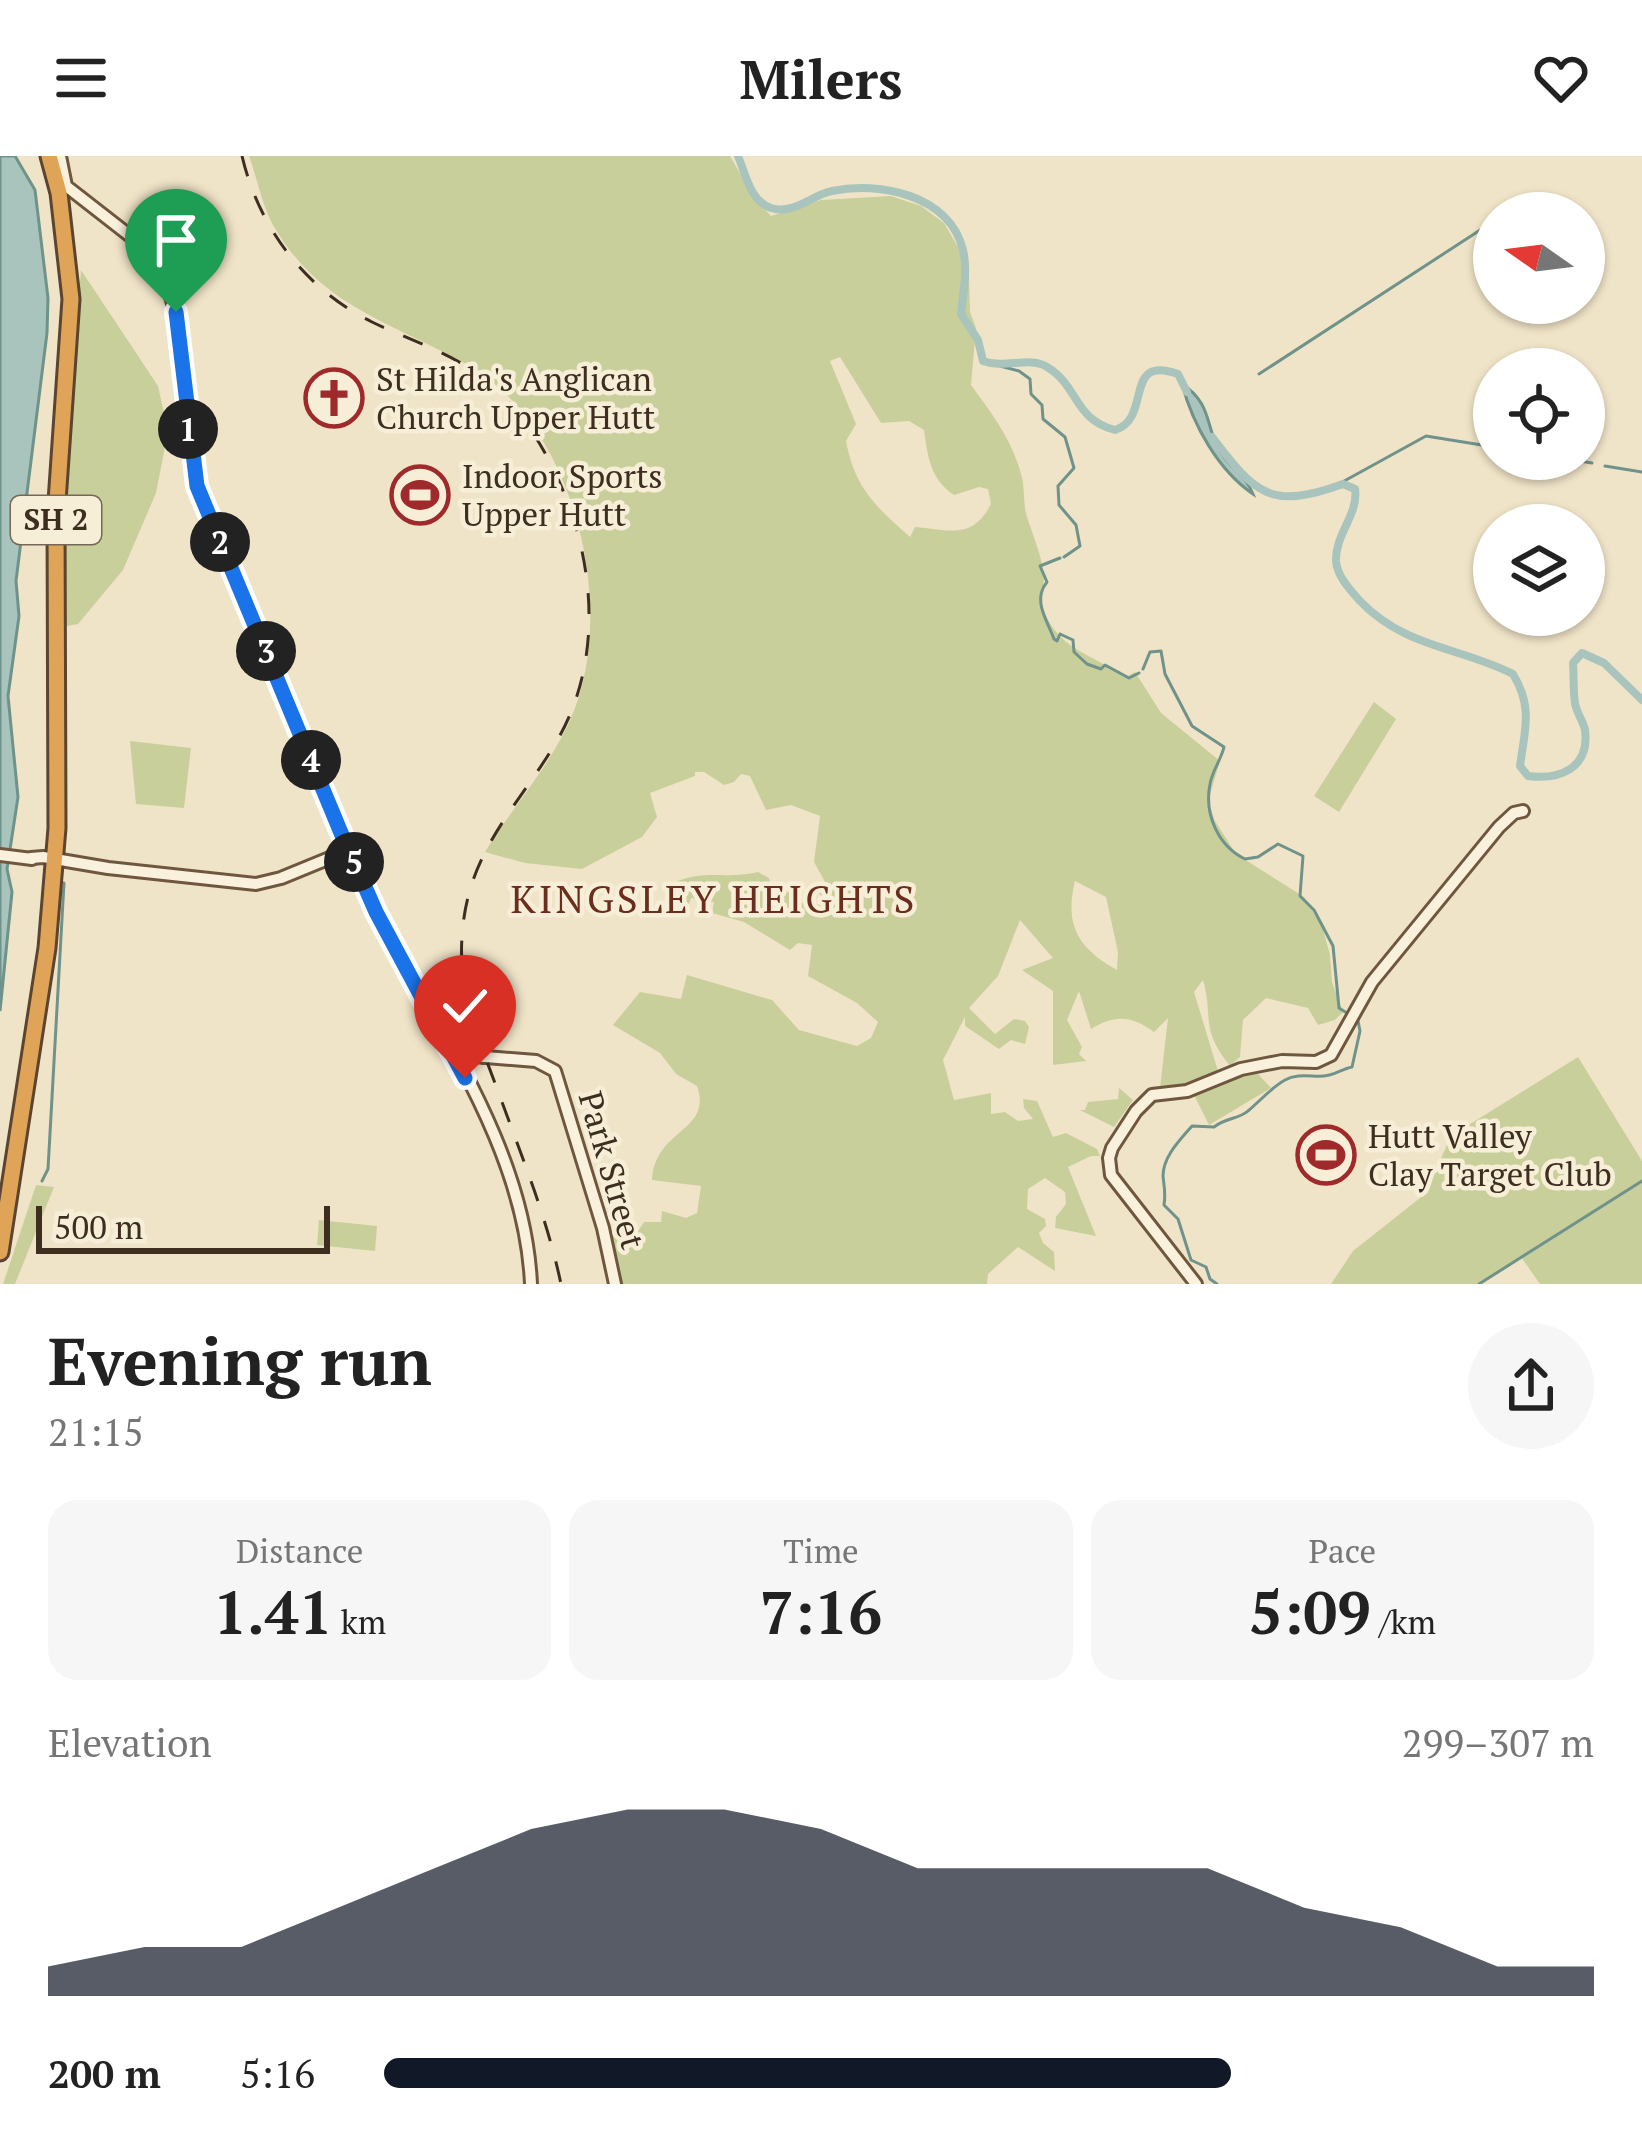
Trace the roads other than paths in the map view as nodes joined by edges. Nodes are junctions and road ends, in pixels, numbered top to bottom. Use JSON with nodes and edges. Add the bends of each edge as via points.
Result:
{"nodes":[{"id":1,"x":46,"y":156,"type":"edge"},
{"id":2,"x":62,"y":156,"type":"edge"},
{"id":3,"x":1523,"y":811,"type":"dead end"},
{"id":4,"x":347,"y":851,"type":"junction"},
{"id":5,"x":0,"y":855,"type":"edge"},
{"id":6,"x":47,"y":860,"type":"junction"},
{"id":7,"x":471,"y":1057,"type":"junction"},
{"id":8,"x":466,"y":1080,"type":"junction"},
{"id":9,"x":590,"y":1135,"type":"dead end"},
{"id":10,"x":579,"y":1148,"type":"junction"},
{"id":11,"x":0,"y":1252,"type":"edge"},
{"id":12,"x":534,"y":1284,"type":"edge"},
{"id":13,"x":615,"y":1284,"type":"edge"},
{"id":14,"x":1196,"y":1284,"type":"edge"}],
"edges":[{"from":1,"to":6,"type":"highway","number":"SH 2","via":[[71,299]]},
{"from":2,"to":4,"type":"street","via":[[62,179],[143,246],[167,283],[197,486]]},
{"from":3,"to":14,"type":"street","via":[[1499,827],[1372,982],[1335,1051],[1322,1061],[1261,1065],[1152,1095],[1136,1111],[1112,1148],[1114,1181]]},
{"from":4,"to":6,"type":"street","via":[[256,884]]},
{"from":4,"to":7,"type":"street","via":[[445,1041]]},
{"from":5,"to":6,"type":"street"},
{"from":6,"to":11,"type":"highway","number":"SH 2","via":[[41,970]]},
{"from":7,"to":8,"type":"street"},
{"from":7,"to":8,"type":"street"},
{"from":7,"to":10,"type":"street","name":"Park Street","via":[[555,1070]]},
{"from":8,"to":12,"type":"street","via":[[494,1133]]},
{"from":9,"to":10,"type":"street"},
{"from":10,"to":13,"type":"street","name":"Park Street"}]}
